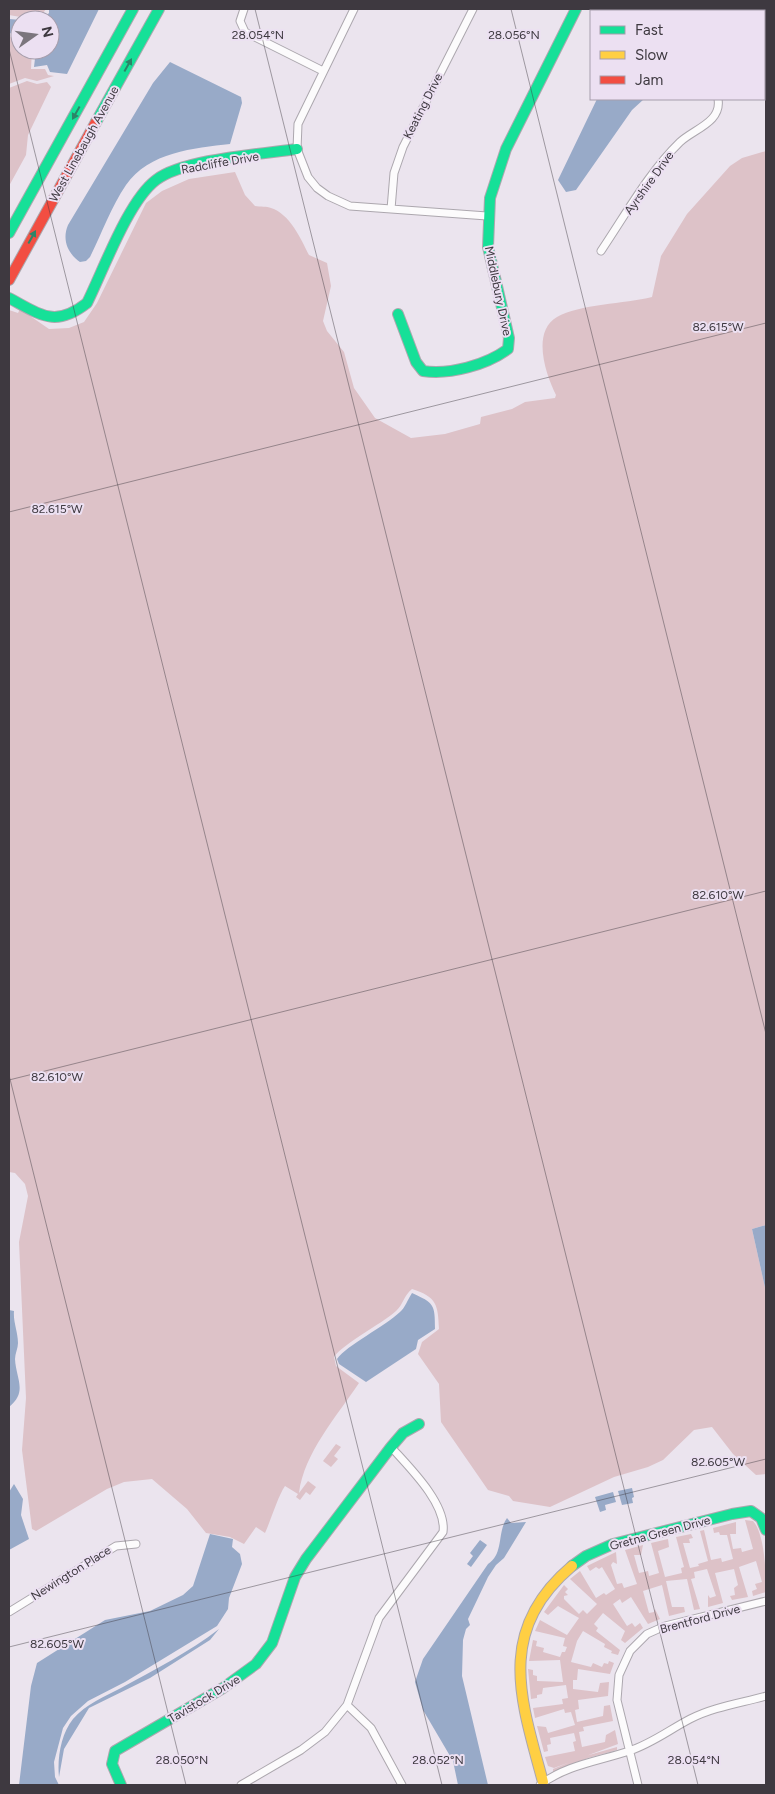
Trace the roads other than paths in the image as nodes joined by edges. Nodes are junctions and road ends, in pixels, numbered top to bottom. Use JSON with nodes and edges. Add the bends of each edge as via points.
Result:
{"nodes":[{"id":1,"x":133,"y":9,"type":"edge"},
{"id":2,"x":160,"y":9,"type":"edge"},
{"id":3,"x":244,"y":9,"type":"edge"},
{"id":4,"x":354,"y":9,"type":"edge"},
{"id":5,"x":473,"y":9,"type":"edge"},
{"id":6,"x":576,"y":9,"type":"edge"},
{"id":7,"x":323,"y":71,"type":"junction"},
{"id":8,"x":718,"y":100,"type":"edge"},
{"id":9,"x":297,"y":149,"type":"junction"},
{"id":10,"x":391,"y":209,"type":"junction"},
{"id":11,"x":487,"y":216,"type":"junction"},
{"id":12,"x":9,"y":233,"type":"edge"},
{"id":13,"x":601,"y":251,"type":"dead end"},
{"id":14,"x":9,"y":280,"type":"edge"},
{"id":15,"x":9,"y":298,"type":"edge"},
{"id":16,"x":398,"y":314,"type":"dead end"},
{"id":17,"x":419,"y":1424,"type":"dead end"},
{"id":18,"x":391,"y":1447,"type":"junction"},
{"id":19,"x":766,"y":1530,"type":"edge"},
{"id":20,"x":136,"y":1544,"type":"dead end"},
{"id":21,"x":766,"y":1601,"type":"edge"},
{"id":22,"x":9,"y":1612,"type":"edge"},
{"id":23,"x":766,"y":1696,"type":"edge"},
{"id":24,"x":347,"y":1705,"type":"junction"},
{"id":25,"x":629,"y":1751,"type":"junction"},
{"id":26,"x":542,"y":1784,"type":"edge"},
{"id":27,"x":121,"y":1785,"type":"edge"},
{"id":28,"x":241,"y":1785,"type":"edge"},
{"id":29,"x":402,"y":1785,"type":"edge"},
{"id":30,"x":638,"y":1785,"type":"edge"}],
"edges":[{"from":1,"to":12,"type":"street","name":"West Linebaugh Avenue","one_way":true},
{"from":14,"to":2,"type":"street","name":"West Linebaugh Avenue","one_way":true},
{"from":3,"to":7,"type":"street","via":[[240,21],[245,32]]},
{"from":4,"to":7,"type":"street"},
{"from":5,"to":10,"type":"street","name":"Keating Drive","via":[[400,153],[394,173]]},
{"from":6,"to":11,"type":"street","name":"Middlebury Drive","via":[[499,163]]},
{"from":7,"to":9,"type":"street","via":[[300,116]]},
{"from":8,"to":13,"type":"street","name":"Ayrshire Drive","via":[[718,111],[713,119],[687,135],[667,155]]},
{"from":9,"to":10,"type":"street","via":[[308,177],[328,196],[350,206]]},
{"from":9,"to":15,"type":"street","name":"Radcliffe Drive","via":[[181,169],[157,180],[139,199],[87,303],[74,316],[48,318]]},
{"from":10,"to":11,"type":"street"},
{"from":11,"to":16,"type":"street","name":"Middlebury Drive","via":[[489,257],[510,344],[503,355],[434,373],[423,371],[416,362]]},
{"from":17,"to":18,"type":"street","name":"Tavistock Drive","via":[[403,1433]]},
{"from":18,"to":24,"type":"street","via":[[418,1477],[442,1514],[443,1532],[379,1618]]},
{"from":18,"to":27,"type":"street","name":"Tavistock Drive","via":[[306,1559],[295,1577],[272,1642],[256,1664],[232,1684],[115,1751],[111,1767]]},
{"from":19,"to":26,"type":"street","name":"Gretna Green Drive","via":[[758,1514],[751,1511],[636,1538],[590,1554],[550,1587],[530,1622],[519,1670],[523,1705]]},
{"from":20,"to":22,"type":"street","name":"Newington Place","via":[[116,1546]]},
{"from":21,"to":25,"type":"street","name":"Brentford Drive","via":[[665,1626],[647,1634],[633,1646],[625,1657],[616,1687]]},
{"from":23,"to":25,"type":"street","name":"Gretna Green Drive","via":[[714,1709]]},
{"from":24,"to":28,"type":"street","via":[[324,1732],[302,1750]]},
{"from":24,"to":29,"type":"street","via":[[371,1728]]},
{"from":25,"to":26,"type":"street","name":"Gretna Green Drive","via":[[575,1767]]},
{"from":25,"to":30,"type":"street","name":"Brentford Drive"}]}
